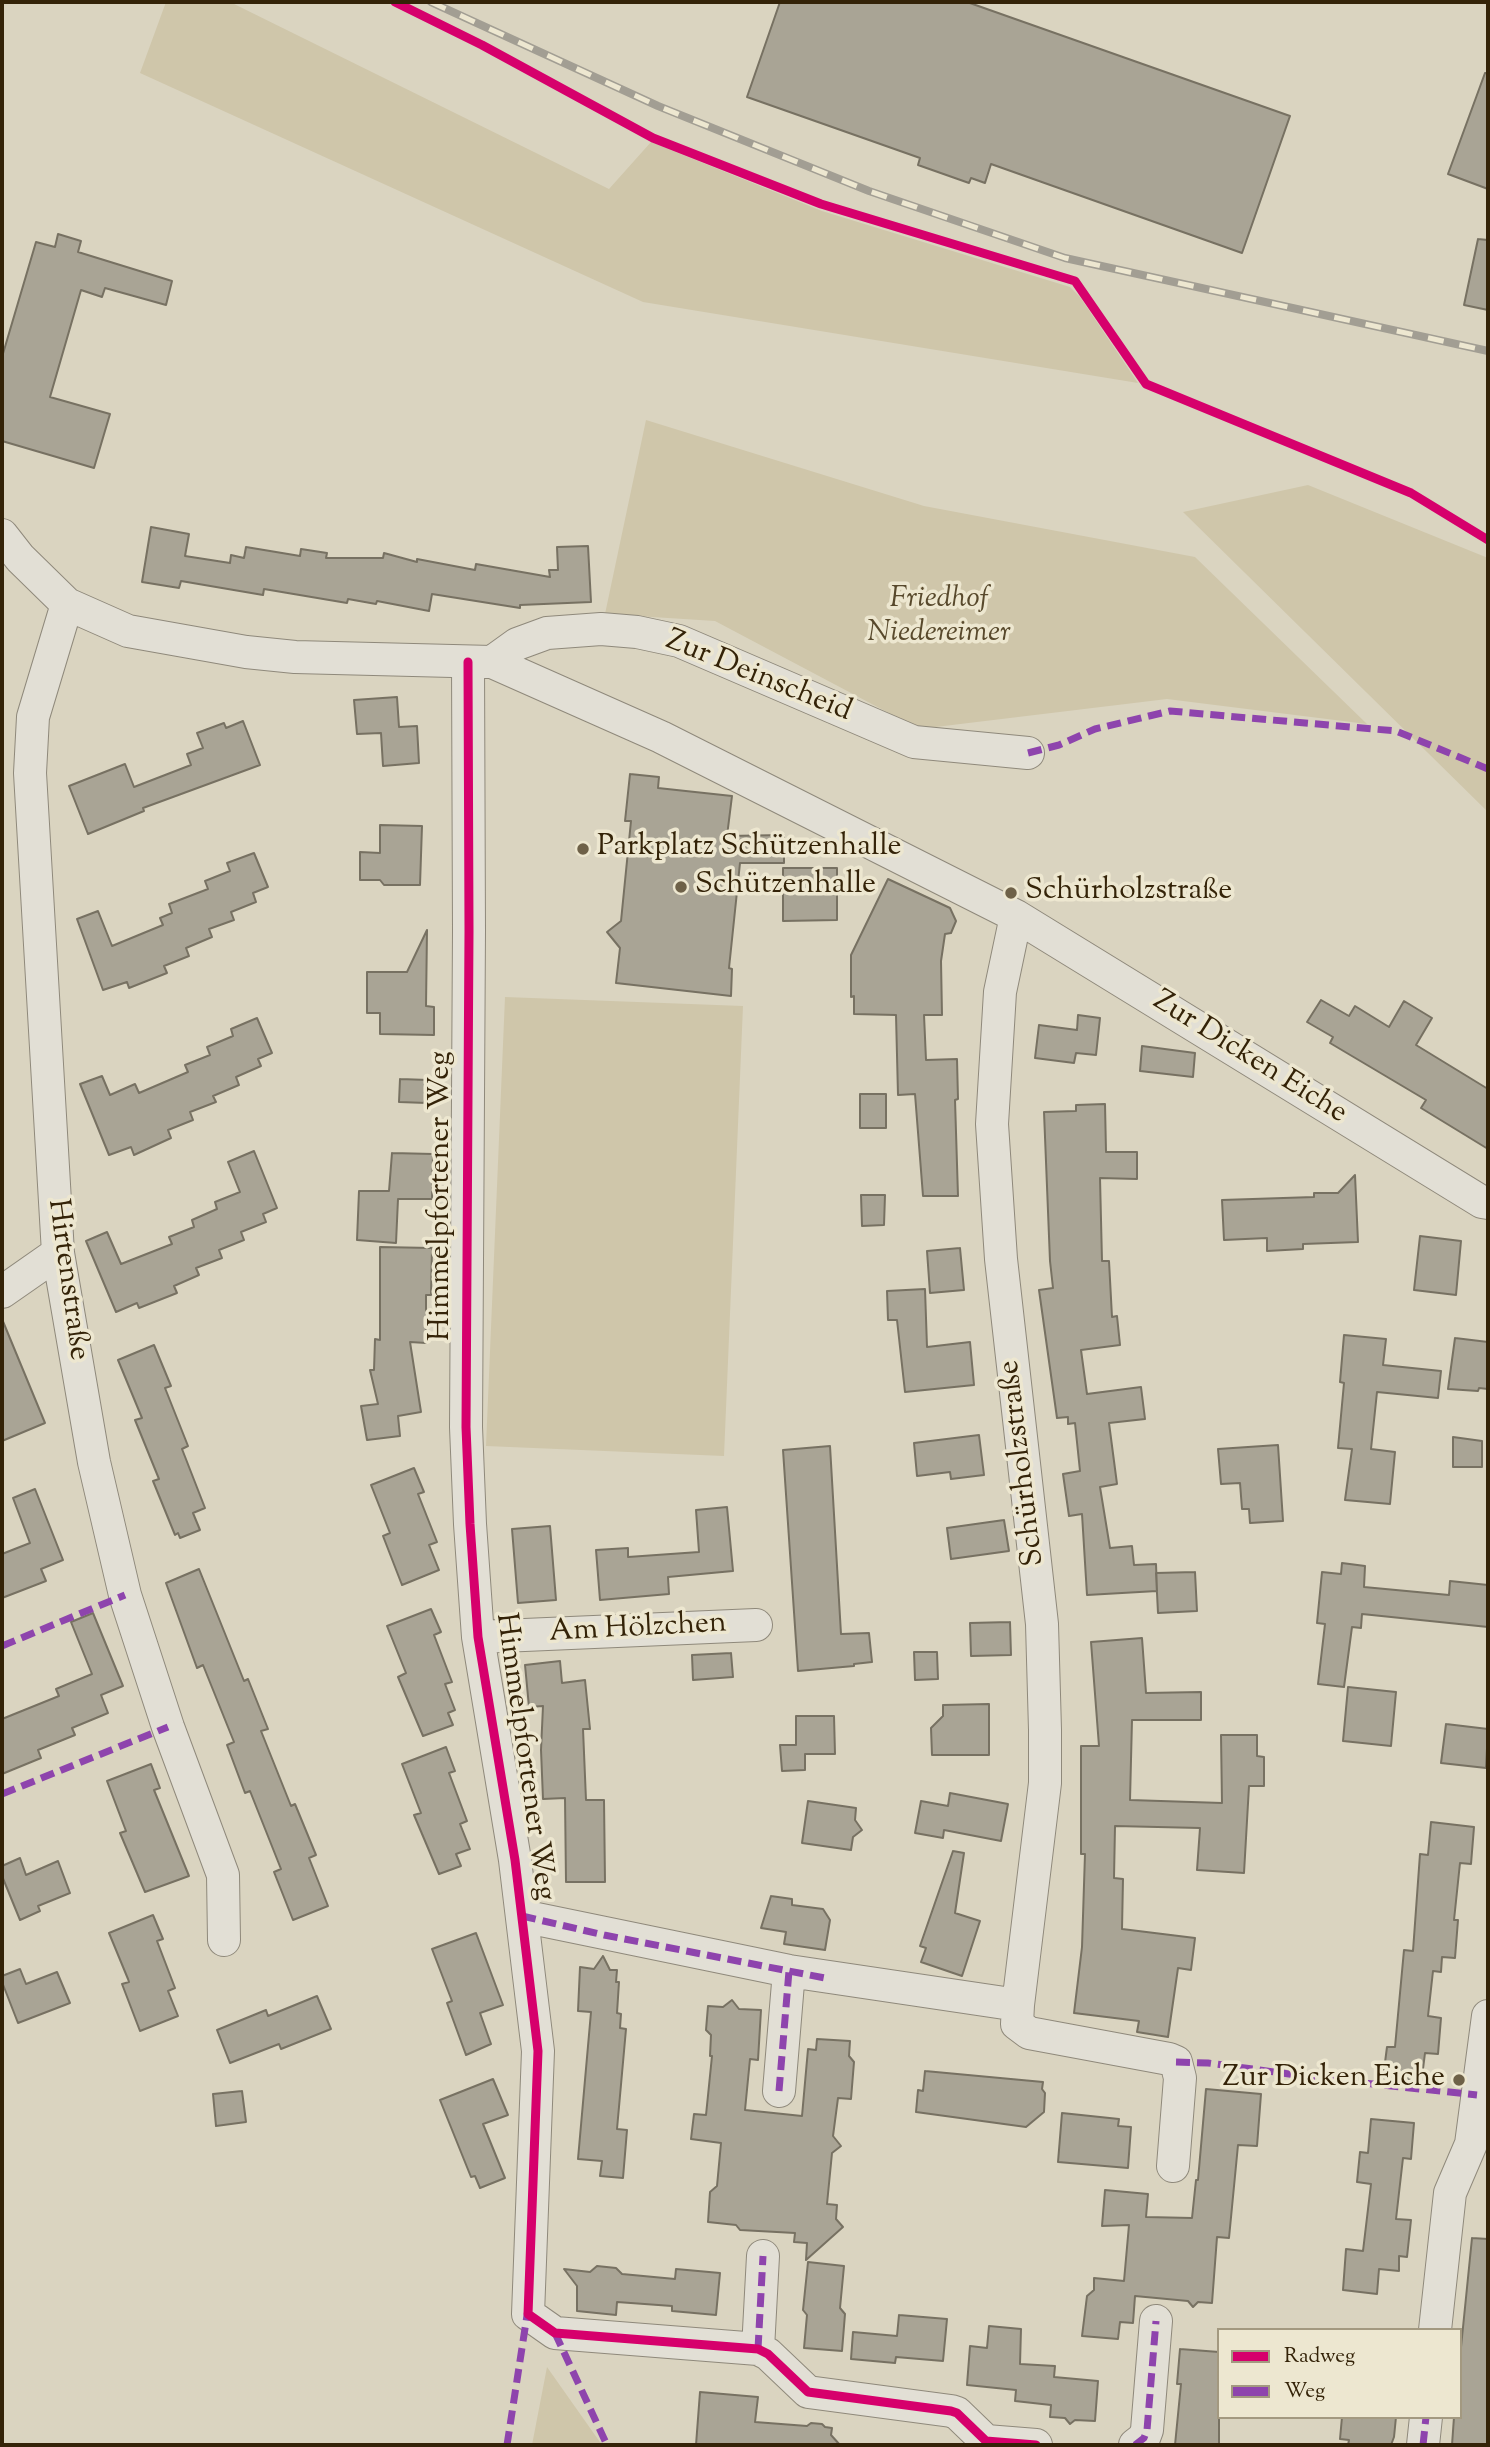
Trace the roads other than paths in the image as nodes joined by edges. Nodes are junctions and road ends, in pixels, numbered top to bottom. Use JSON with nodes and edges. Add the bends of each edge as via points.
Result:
{"nodes":[{"id":1,"x":2,"y":535,"type":"edge"},
{"id":2,"x":67,"y":604,"type":"junction"},
{"id":3,"x":480,"y":662,"type":"junction"},
{"id":4,"x":1028,"y":753,"type":"dead end"},
{"id":5,"x":1016,"y":916,"type":"junction"},
{"id":6,"x":1486,"y":1205,"type":"edge"},
{"id":7,"x":58,"y":1253,"type":"junction"},
{"id":8,"x":2,"y":1292,"type":"edge"},
{"id":9,"x":756,"y":1625,"type":"dead end"},
{"id":10,"x":478,"y":1637,"type":"junction"},
{"id":11,"x":522,"y":1916,"type":"junction"},
{"id":12,"x":225,"y":1940,"type":"dead end"},
{"id":13,"x":789,"y":1971,"type":"junction"},
{"id":14,"x":1018,"y":2005,"type":"junction"},
{"id":15,"x":1488,"y":2015,"type":"edge"},
{"id":16,"x":779,"y":2091,"type":"dead end"},
{"id":17,"x":1173,"y":2166,"type":"dead end"},
{"id":18,"x":763,"y":2256,"type":"dead end"},
{"id":19,"x":1156,"y":2321,"type":"dead end"},
{"id":20,"x":1435,"y":2328,"type":"edge"},
{"id":21,"x":758,"y":2349,"type":"junction"},
{"id":22,"x":1426,"y":2419,"type":"edge"},
{"id":23,"x":1036,"y":2445,"type":"edge"},
{"id":24,"x":1137,"y":2445,"type":"edge"},
{"id":25,"x":1423,"y":2445,"type":"edge"}],
"edges":[{"from":1,"to":2,"type":"street"},
{"from":2,"to":3,"type":"street","via":[[128,631],[246,652]]},
{"from":2,"to":7,"type":"street","name":"Hirtenstraße","via":[[33,717],[30,773]]},
{"from":3,"to":4,"type":"street","name":"Zur Deinscheid","via":[[547,633],[637,632],[679,641],[914,741]]},
{"from":3,"to":5,"type":"street","via":[[661,737]]},
{"from":3,"to":10,"type":"street","name":"Himmelpfortener Weg","via":[[466,1427]]},
{"from":5,"to":6,"type":"street","name":"Zur Dicken Eiche"},
{"from":5,"to":14,"type":"street","name":"Schürholzstraße","via":[[1000,992],[992,1124],[1001,1259],[1042,1624],[1045,1730],[1045,1783]]},
{"from":7,"to":8,"type":"street"},
{"from":7,"to":12,"type":"street","name":"Hirtenstraße","via":[[94,1462],[125,1595],[223,1875]]},
{"from":9,"to":10,"type":"street","name":"Am Hölzchen"},
{"from":10,"to":11,"type":"street","name":"Himmelpfortener Weg"},
{"from":11,"to":13,"type":"street","name":"Himmelpfortener Weg"},
{"from":11,"to":21,"type":"street","name":"Himmelpfortener Weg","via":[[539,2066],[528,2314],[555,2333]]},
{"from":13,"to":14,"type":"street","name":"Himmelpfortener Weg"},
{"from":13,"to":16,"type":"street"},
{"from":14,"to":17,"type":"street","name":"Schürholzstraße","via":[[1017,2024],[1029,2033],[1176,2062],[1180,2078]]},
{"from":15,"to":20,"type":"street","via":[[1471,2144],[1450,2193]]},
{"from":18,"to":21,"type":"street"},
{"from":19,"to":24,"type":"street","via":[[1147,2430]]},
{"from":21,"to":23,"type":"street","via":[[808,2392],[951,2411],[986,2441]]},
{"from":22,"to":25,"type":"street"}]}
